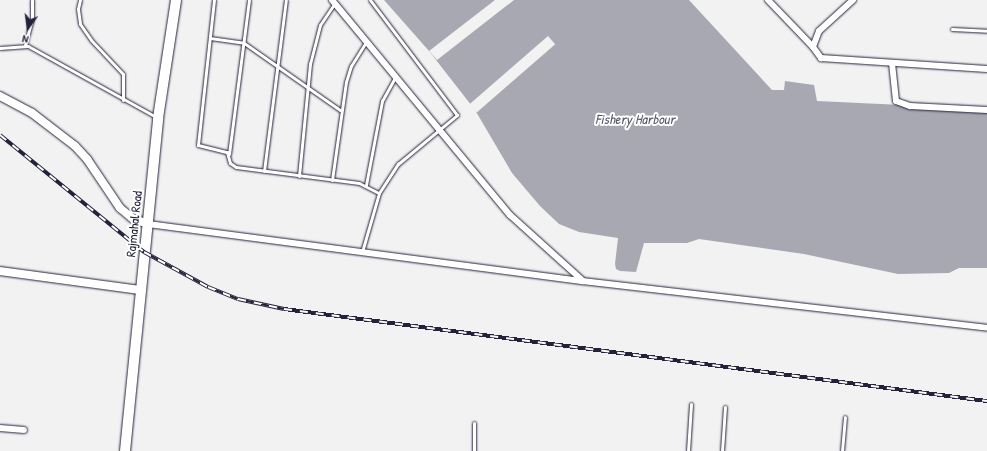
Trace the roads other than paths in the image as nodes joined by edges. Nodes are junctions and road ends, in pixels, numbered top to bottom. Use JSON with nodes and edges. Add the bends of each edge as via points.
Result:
{"nodes":[{"id":1,"x":32,"y":0,"type":"edge"},
{"id":2,"x":80,"y":0,"type":"edge"},
{"id":3,"x":176,"y":0,"type":"edge"},
{"id":4,"x":214,"y":0,"type":"edge"},
{"id":5,"x":249,"y":0,"type":"edge"},
{"id":6,"x":286,"y":0,"type":"edge"},
{"id":7,"x":370,"y":0,"type":"edge"},
{"id":8,"x":768,"y":0,"type":"edge"},
{"id":9,"x":853,"y":0,"type":"edge"},
{"id":10,"x":333,"y":2,"type":"edge"},
{"id":11,"x":952,"y":29,"type":"dead end"},
{"id":12,"x":987,"y":31,"type":"edge"},
{"id":13,"x":210,"y":38,"type":"junction"},
{"id":14,"x":242,"y":42,"type":"junction"},
{"id":15,"x":366,"y":42,"type":"junction"},
{"id":16,"x":25,"y":45,"type":"junction"},
{"id":17,"x":813,"y":47,"type":"junction"},
{"id":18,"x":0,"y":48,"type":"edge"},
{"id":19,"x":892,"y":63,"type":"junction"},
{"id":20,"x":277,"y":65,"type":"junction"},
{"id":21,"x":987,"y":69,"type":"edge"},
{"id":22,"x":395,"y":78,"type":"junction"},
{"id":23,"x":307,"y":85,"type":"junction"},
{"id":24,"x":0,"y":96,"type":"edge"},
{"id":25,"x":123,"y":100,"type":"junction"},
{"id":26,"x":340,"y":110,"type":"junction"},
{"id":27,"x":987,"y":110,"type":"edge"},
{"id":28,"x":158,"y":118,"type":"junction"},
{"id":29,"x":438,"y":132,"type":"junction"},
{"id":30,"x":229,"y":154,"type":"junction"},
{"id":31,"x":264,"y":171,"type":"junction"},
{"id":32,"x":299,"y":176,"type":"junction"},
{"id":33,"x":332,"y":180,"type":"junction"},
{"id":34,"x":366,"y":185,"type":"junction"},
{"id":35,"x":379,"y":193,"type":"junction"},
{"id":36,"x":148,"y":224,"type":"junction"},
{"id":37,"x":362,"y":252,"type":"junction"},
{"id":38,"x":0,"y":271,"type":"edge"},
{"id":39,"x":583,"y":280,"type":"junction"},
{"id":40,"x":140,"y":290,"type":"junction"},
{"id":41,"x":987,"y":328,"type":"edge"},
{"id":42,"x":691,"y":404,"type":"dead end"},
{"id":43,"x":725,"y":407,"type":"dead end"},
{"id":44,"x":845,"y":417,"type":"dead end"},
{"id":45,"x":474,"y":423,"type":"dead end"},
{"id":46,"x":0,"y":428,"type":"edge"},
{"id":47,"x":24,"y":430,"type":"dead end"},
{"id":48,"x":125,"y":451,"type":"edge"},
{"id":49,"x":474,"y":451,"type":"edge"},
{"id":50,"x":688,"y":451,"type":"edge"},
{"id":51,"x":722,"y":451,"type":"edge"},
{"id":52,"x":842,"y":451,"type":"edge"}],
"edges":[{"from":1,"to":16,"type":"lane","via":[[32,19]]},
{"from":2,"to":25,"type":"lane","via":[[80,24],[91,40],[123,74]]},
{"from":3,"to":28,"type":"main road","name":"Rajmahal Road"},
{"from":4,"to":13,"type":"lane"},
{"from":5,"to":14,"type":"lane"},
{"from":6,"to":20,"type":"lane"},
{"from":7,"to":29,"type":"lane","via":[[456,113],[456,118]]},
{"from":8,"to":17,"type":"street"},
{"from":9,"to":17,"type":"street","via":[[819,31]]},
{"from":10,"to":15,"type":"street"},
{"from":10,"to":23,"type":"lane","via":[[317,32]]},
{"from":11,"to":12,"type":"lane"},
{"from":13,"to":14,"type":"lane"},
{"from":13,"to":30,"type":"lane","via":[[198,143],[200,147]]},
{"from":14,"to":20,"type":"lane"},
{"from":14,"to":30,"type":"lane"},
{"from":15,"to":22,"type":"street"},
{"from":15,"to":26,"type":"lane","via":[[350,66]]},
{"from":16,"to":18,"type":"lane"},
{"from":16,"to":25,"type":"lane"},
{"from":17,"to":19,"type":"street","via":[[821,58]]},
{"from":19,"to":21,"type":"street"},
{"from":19,"to":27,"type":"street","via":[[896,101],[910,106]]},
{"from":20,"to":23,"type":"lane"},
{"from":20,"to":31,"type":"lane"},
{"from":22,"to":29,"type":"street"},
{"from":22,"to":34,"type":"lane","via":[[382,101]]},
{"from":23,"to":26,"type":"lane"},
{"from":23,"to":32,"type":"lane"},
{"from":24,"to":36,"type":"street","via":[[32,113],[75,146],[87,159],[120,208],[132,218]]},
{"from":25,"to":28,"type":"lane"},
{"from":26,"to":33,"type":"lane"},
{"from":28,"to":36,"type":"main road","name":"Rajmahal Road"},
{"from":29,"to":35,"type":"lane","via":[[403,160]]},
{"from":29,"to":39,"type":"street","via":[[510,215]]},
{"from":30,"to":31,"type":"lane","via":[[232,166]]},
{"from":31,"to":32,"type":"lane"},
{"from":32,"to":33,"type":"lane"},
{"from":33,"to":34,"type":"lane"},
{"from":34,"to":35,"type":"lane"},
{"from":35,"to":37,"type":"lane"},
{"from":36,"to":37,"type":"street"},
{"from":36,"to":40,"type":"main road","name":"Rajmahal Road"},
{"from":37,"to":39,"type":"street"},
{"from":38,"to":40,"type":"street"},
{"from":39,"to":41,"type":"street"},
{"from":40,"to":48,"type":"main road","name":"Rajmahal Road"},
{"from":42,"to":50,"type":"lane"},
{"from":43,"to":51,"type":"lane"},
{"from":44,"to":52,"type":"lane"},
{"from":45,"to":49,"type":"lane"},
{"from":46,"to":47,"type":"street"}]}
